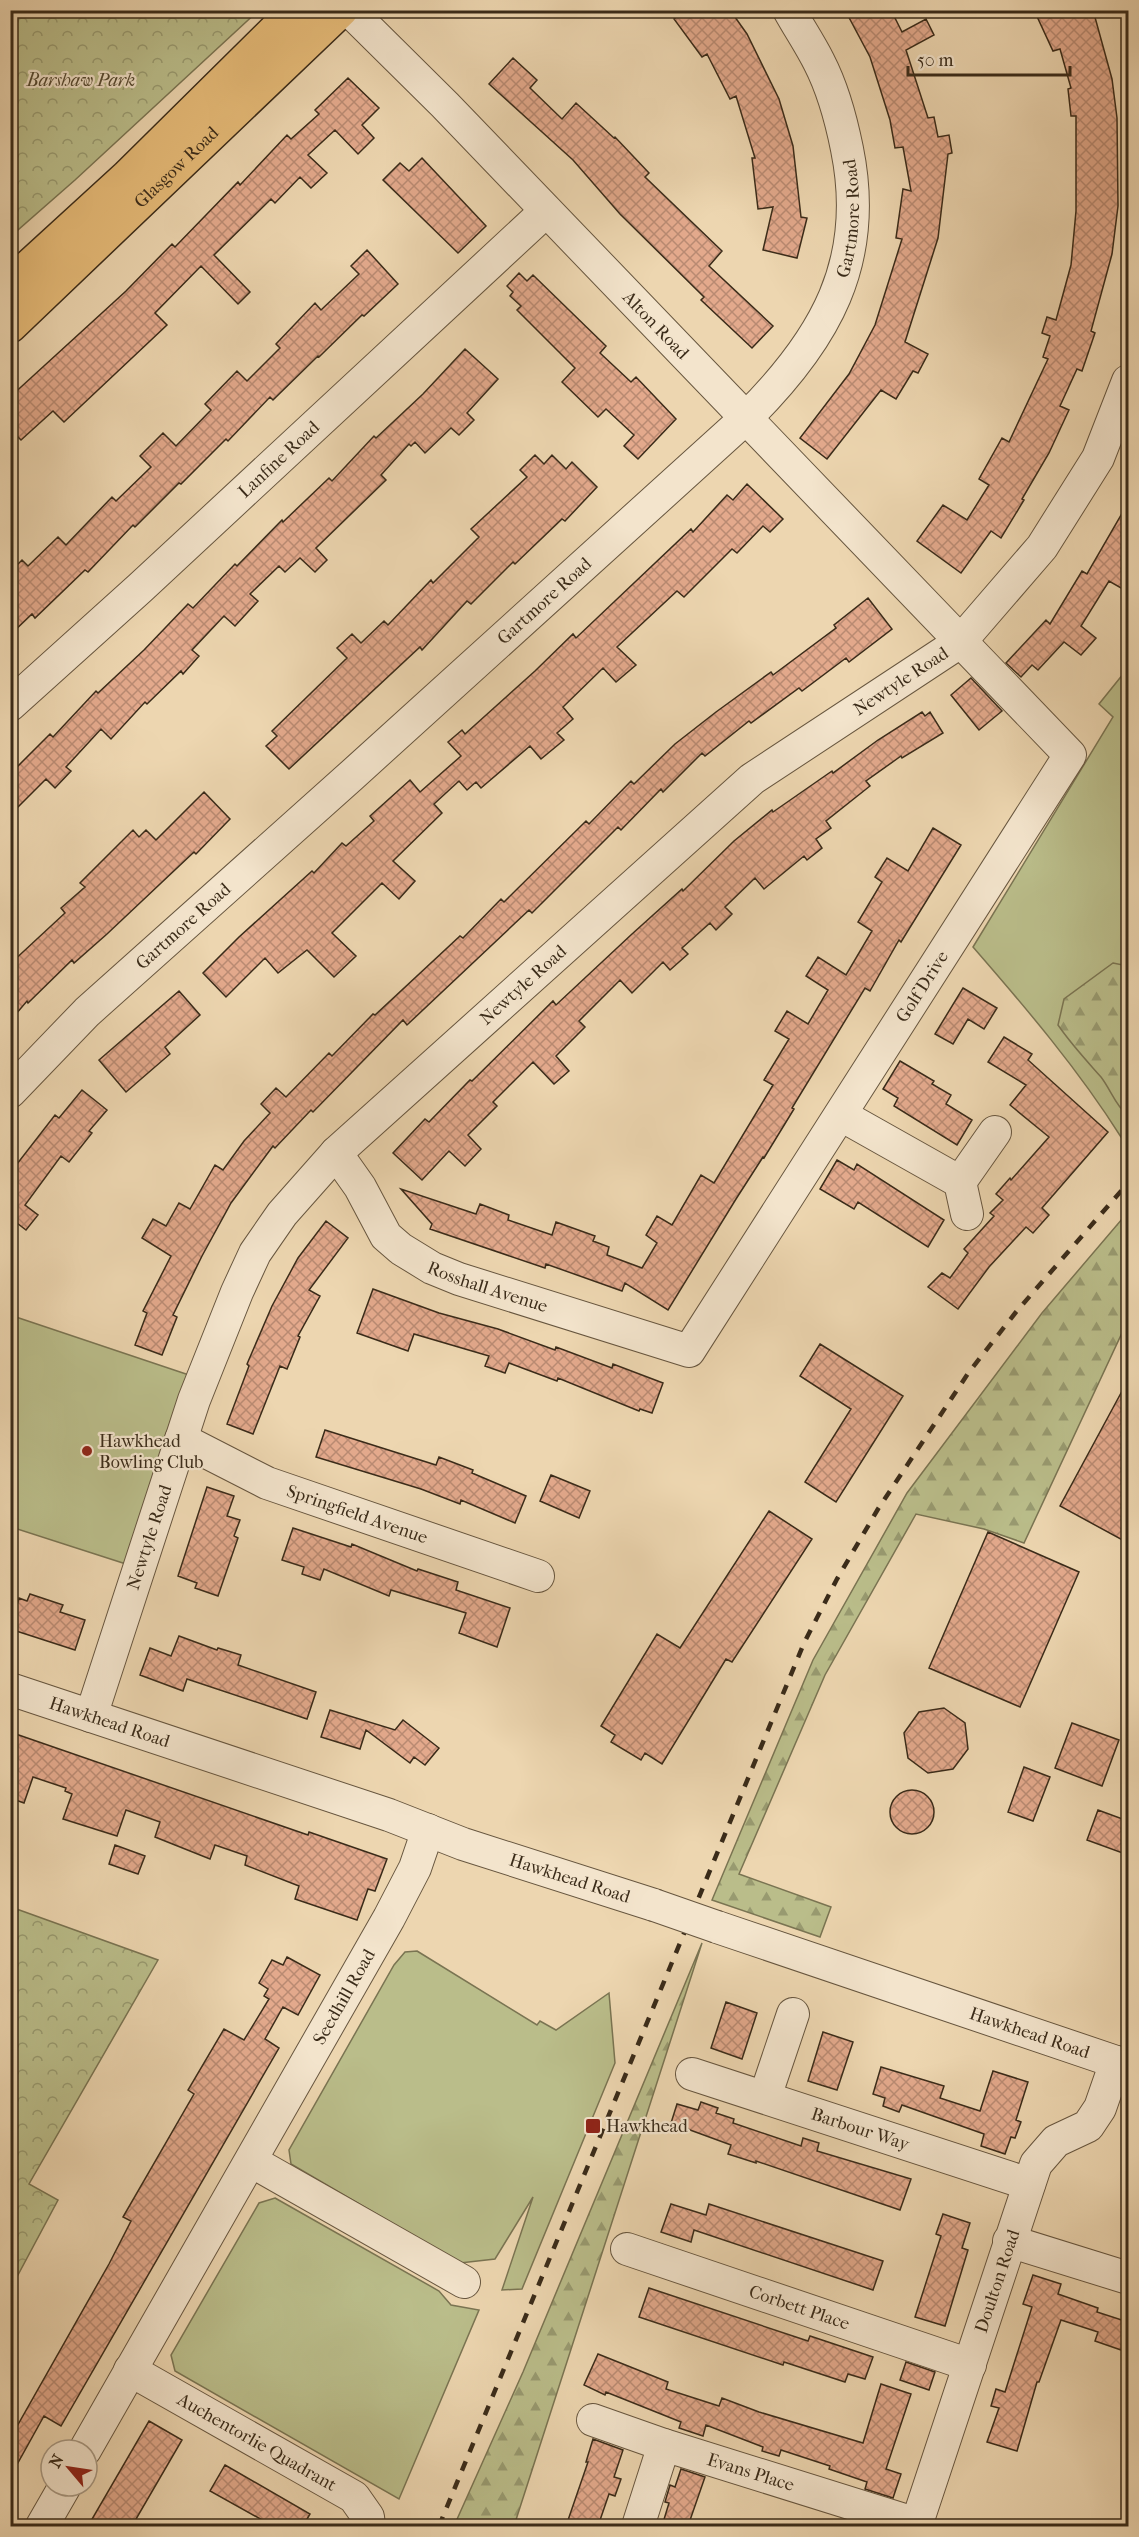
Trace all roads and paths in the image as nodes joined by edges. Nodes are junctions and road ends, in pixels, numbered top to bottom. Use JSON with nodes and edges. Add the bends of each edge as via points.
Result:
{"nodes":[{"id":1,"x":296,"y":10,"type":"edge"},
{"id":2,"x":341,"y":10,"type":"edge"},
{"id":3,"x":349,"y":10,"type":"edge"},
{"id":4,"x":789,"y":10,"type":"edge"},
{"id":5,"x":546,"y":211,"type":"junction"},
{"id":6,"x":10,"y":284,"type":"edge"},
{"id":7,"x":10,"y":326,"type":"edge"},
{"id":8,"x":1128,"y":381,"type":"edge"},
{"id":9,"x":746,"y":418,"type":"junction"},
{"id":10,"x":960,"y":642,"type":"junction"},
{"id":11,"x":10,"y":705,"type":"edge"},
{"id":12,"x":10,"y":1092,"type":"edge"},
{"id":13,"x":841,"y":1115,"type":"junction"},
{"id":14,"x":995,"y":1132,"type":"dead end"},
{"id":15,"x":336,"y":1153,"type":"junction"},
{"id":16,"x":960,"y":1182,"type":"junction"},
{"id":17,"x":967,"y":1214,"type":"dead end"},
{"id":18,"x":689,"y":1351,"type":"joint"},
{"id":19,"x":181,"y":1439,"type":"junction"},
{"id":20,"x":538,"y":1576,"type":"dead end"},
{"id":21,"x":10,"y":1689,"type":"edge"},
{"id":22,"x":91,"y":1716,"type":"junction"},
{"id":23,"x":429,"y":1830,"type":"junction"},
{"id":24,"x":793,"y":2014,"type":"dead end"},
{"id":25,"x":1122,"y":2064,"type":"edge"},
{"id":26,"x":692,"y":2074,"type":"dead end"},
{"id":27,"x":765,"y":2097,"type":"junction"},
{"id":28,"x":251,"y":2160,"type":"junction"},
{"id":29,"x":1029,"y":2184,"type":"junction"},
{"id":30,"x":1010,"y":2241,"type":"junction"},
{"id":31,"x":627,"y":2249,"type":"dead end"},
{"id":32,"x":1128,"y":2278,"type":"edge"},
{"id":33,"x":464,"y":2282,"type":"dead end"},
{"id":34,"x":970,"y":2365,"type":"junction"},
{"id":35,"x":130,"y":2370,"type":"junction"},
{"id":36,"x":593,"y":2420,"type":"dead end"},
{"id":37,"x":92,"y":2438,"type":"edge"},
{"id":38,"x":664,"y":2445,"type":"junction"},
{"id":39,"x":58,"y":2498,"type":"edge"},
{"id":40,"x":916,"y":2525,"type":"edge"},
{"id":41,"x":42,"y":2526,"type":"edge"},
{"id":42,"x":369,"y":2526,"type":"edge"},
{"id":43,"x":638,"y":2526,"type":"edge"}],
"edges":[{"from":1,"to":6,"type":"main road","name":"Glasgow Road","via":[[127,177]]},
{"from":2,"to":7,"type":"main road","name":"Glasgow Road"},
{"from":3,"to":5,"type":"street","name":"Alton Road"},
{"from":4,"to":9,"type":"street","name":"Gartmore Road","via":[[820,63],[840,116],[854,181],[852,225],[845,273],[826,317],[803,355]]},
{"from":5,"to":9,"type":"street","name":"Alton Road"},
{"from":5,"to":11,"type":"street","name":"Lanfine Road"},
{"from":8,"to":10,"type":"street","name":"Newtyle Road","via":[[1098,458],[1042,548]]},
{"from":9,"to":10,"type":"street","name":"Alton Road"},
{"from":9,"to":12,"type":"street","name":"Gartmore Road","via":[[87,1012]]},
{"from":10,"to":13,"type":"street","name":"Golf Drive","via":[[1070,755]]},
{"from":10,"to":15,"type":"street","name":"Newtyle Road","via":[[752,778]]},
{"from":13,"to":16,"type":"street"},
{"from":13,"to":18,"type":"street","name":"Golf Drive"},
{"from":14,"to":16,"type":"street"},
{"from":15,"to":18,"type":"street","name":"Rosshall Avenue","via":[[360,1187],[386,1236],[432,1268]]},
{"from":15,"to":19,"type":"street","name":"Newtyle Road","via":[[282,1214],[255,1253]]},
{"from":16,"to":17,"type":"street"},
{"from":19,"to":20,"type":"street","name":"Springfield Avenue","via":[[267,1483]]},
{"from":19,"to":22,"type":"street","name":"Newtyle Road"},
{"from":21,"to":22,"type":"street","name":"Hawkhead Road"},
{"from":22,"to":23,"type":"street","name":"Hawkhead Road"},
{"from":23,"to":25,"type":"street","name":"Hawkhead Road","bridge":true},
{"from":23,"to":28,"type":"street","name":"Seedhill Road","via":[[389,1918]]},
{"from":24,"to":27,"type":"street"},
{"from":25,"to":29,"type":"street","name":"Doulton Road","via":[[1089,2126],[1056,2141],[1036,2164]]},
{"from":26,"to":27,"type":"street","name":"Barbour Way"},
{"from":27,"to":29,"type":"street","name":"Barbour Way"},
{"from":28,"to":33,"type":"street"},
{"from":28,"to":35,"type":"street","name":"Seedhill Road"},
{"from":29,"to":30,"type":"street","name":"Doulton Road"},
{"from":30,"to":32,"type":"street"},
{"from":30,"to":34,"type":"street","name":"Doulton Road"},
{"from":31,"to":34,"type":"street","name":"Corbett Place"},
{"from":34,"to":40,"type":"street","name":"Doulton Road"},
{"from":35,"to":37,"type":"street","name":"Seedhill Road"},
{"from":35,"to":42,"type":"street","name":"Auchentorlie Quadrant","via":[[354,2497],[368,2517]]},
{"from":36,"to":38,"type":"street","name":"Evans Place"},
{"from":38,"to":40,"type":"street","name":"Evans Place"},
{"from":38,"to":43,"type":"street"},
{"from":39,"to":41,"type":"street"}]}
